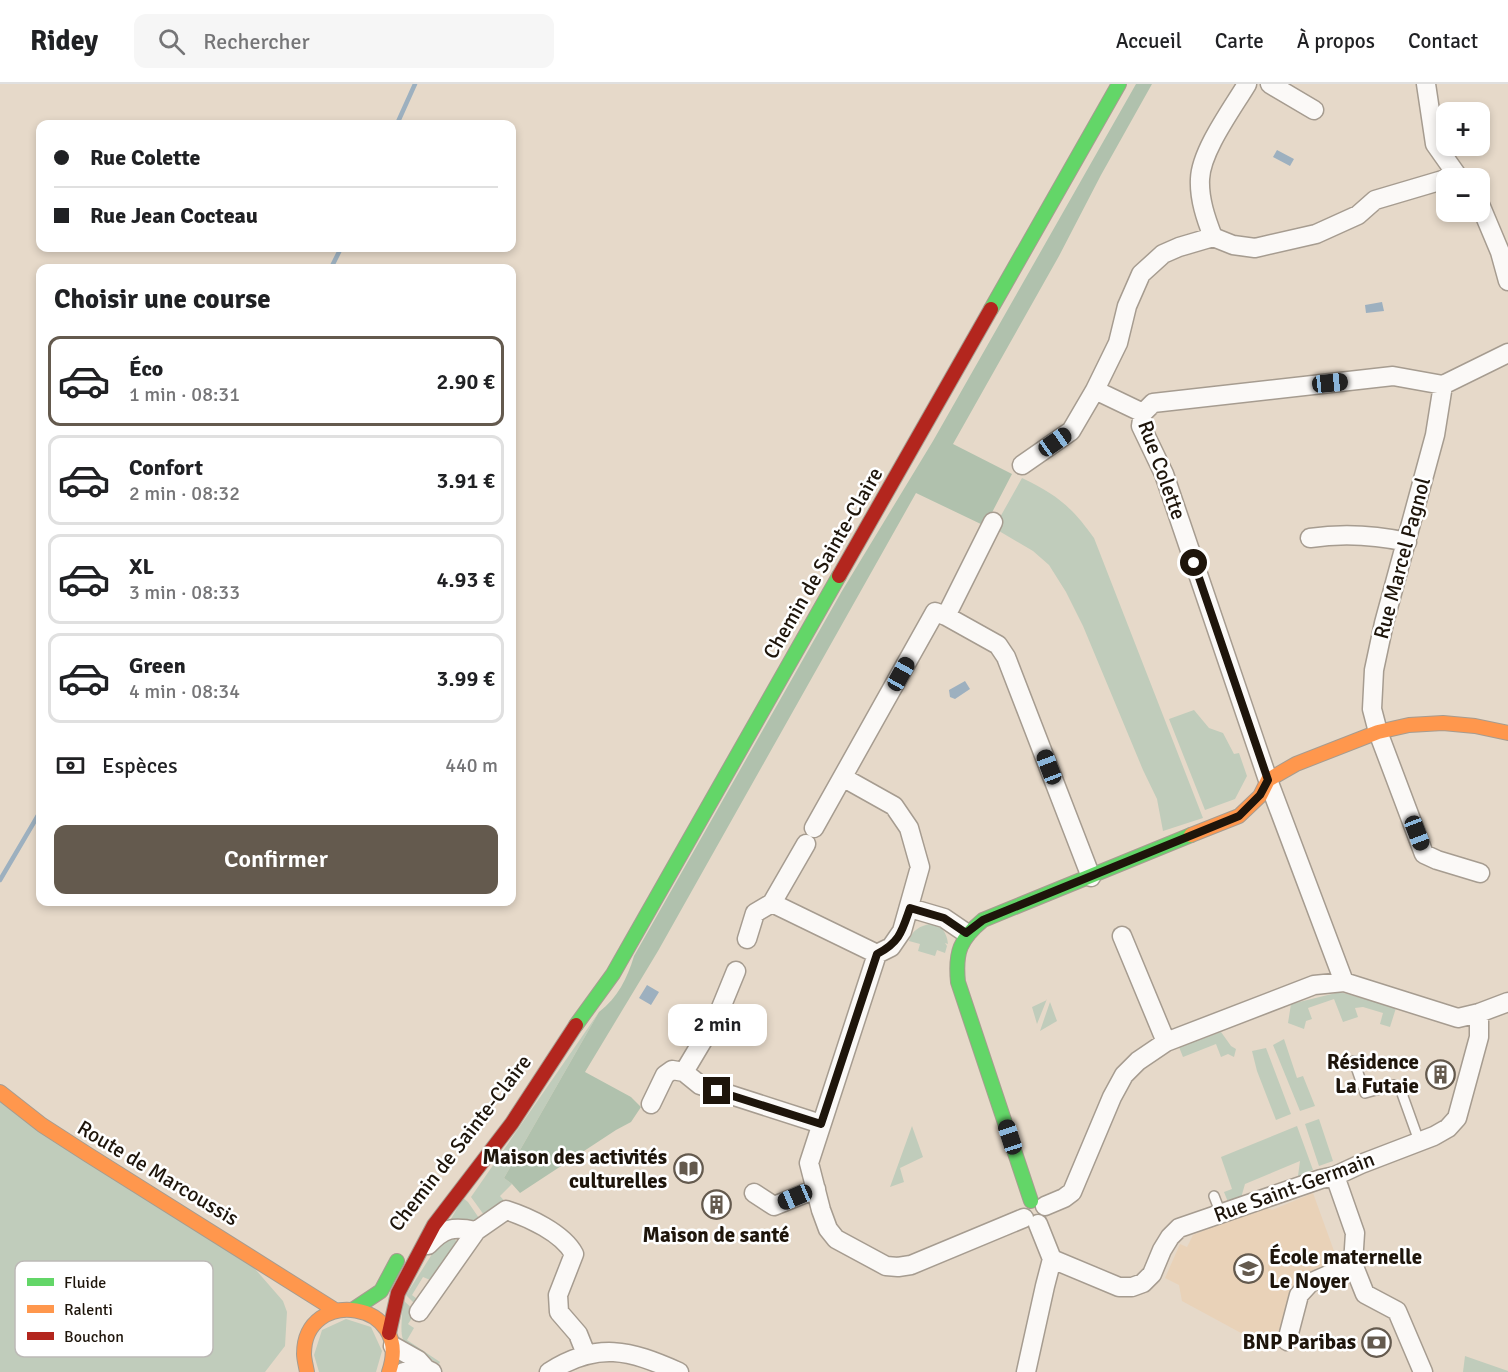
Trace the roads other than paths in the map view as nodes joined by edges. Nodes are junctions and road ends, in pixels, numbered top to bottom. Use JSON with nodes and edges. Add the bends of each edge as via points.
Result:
{"nodes":[{"id":1,"x":1119,"y":84,"type":"edge"},
{"id":2,"x":1247,"y":84,"type":"edge"},
{"id":3,"x":1270,"y":84,"type":"edge"},
{"id":4,"x":1426,"y":84,"type":"edge"},
{"id":5,"x":1314,"y":110,"type":"dead end"},
{"id":6,"x":1447,"y":168,"type":"edge"},
{"id":7,"x":1436,"y":183,"type":"edge"},
{"id":8,"x":1487,"y":222,"type":"edge"},
{"id":9,"x":1213,"y":237,"type":"junction"},
{"id":10,"x":1508,"y":281,"type":"edge"},
{"id":11,"x":1508,"y":353,"type":"edge"},
{"id":12,"x":1443,"y":385,"type":"junction"},
{"id":13,"x":1095,"y":390,"type":"junction"},
{"id":14,"x":1143,"y":413,"type":"junction"},
{"id":15,"x":1022,"y":465,"type":"dead end"},
{"id":16,"x":993,"y":522,"type":"dead end"},
{"id":17,"x":1310,"y":538,"type":"dead end"},
{"id":18,"x":1407,"y":542,"type":"junction"},
{"id":19,"x":940,"y":614,"type":"junction"},
{"id":20,"x":1378,"y":732,"type":"junction"},
{"id":21,"x":1508,"y":733,"type":"edge"},
{"id":22,"x":844,"y":778,"type":"junction"},
{"id":23,"x":1268,"y":780,"type":"junction"},
{"id":24,"x":1480,"y":873,"type":"dead end"},
{"id":25,"x":1091,"y":877,"type":"junction"},
{"id":26,"x":772,"y":903,"type":"junction"},
{"id":27,"x":910,"y":908,"type":"junction"},
{"id":28,"x":966,"y":933,"type":"junction"},
{"id":29,"x":1122,"y":936,"type":"dead end"},
{"id":30,"x":747,"y":939,"type":"dead end"},
{"id":31,"x":877,"y":954,"type":"junction"},
{"id":32,"x":736,"y":971,"type":"dead end"},
{"id":33,"x":1344,"y":982,"type":"junction"},
{"id":34,"x":1508,"y":1002,"type":"edge"},
{"id":35,"x":1479,"y":1013,"type":"junction"},
{"id":36,"x":1163,"y":1048,"type":"junction"},
{"id":37,"x":554,"y":1057,"type":"junction"},
{"id":38,"x":1354,"y":1061,"type":"dead end"},
{"id":39,"x":684,"y":1072,"type":"junction"},
{"id":40,"x":0,"y":1092,"type":"edge"},
{"id":41,"x":651,"y":1104,"type":"dead end"},
{"id":42,"x":821,"y":1124,"type":"junction"},
{"id":43,"x":1419,"y":1141,"type":"junction"},
{"id":44,"x":1332,"y":1177,"type":"junction"},
{"id":45,"x":751,"y":1189,"type":"dead end"},
{"id":46,"x":816,"y":1189,"type":"junction"},
{"id":47,"x":1214,"y":1196,"type":"dead end"},
{"id":48,"x":1034,"y":1212,"type":"junction"},
{"id":49,"x":1221,"y":1214,"type":"junction"},
{"id":50,"x":416,"y":1229,"type":"dead end"},
{"id":51,"x":476,"y":1231,"type":"junction"},
{"id":52,"x":409,"y":1253,"type":"junction"},
{"id":53,"x":1053,"y":1258,"type":"junction"},
{"id":54,"x":1353,"y":1264,"type":"junction"},
{"id":55,"x":296,"y":1287,"type":"junction"},
{"id":56,"x":302,"y":1303,"type":"dead end"},
{"id":57,"x":354,"y":1309,"type":"junction"},
{"id":58,"x":335,"y":1310,"type":"junction"},
{"id":59,"x":419,"y":1312,"type":"dead end"},
{"id":60,"x":391,"y":1340,"type":"junction"},
{"id":61,"x":1287,"y":1341,"type":"dead end"},
{"id":62,"x":303,"y":1349,"type":"junction"},
{"id":63,"x":586,"y":1354,"type":"junction"},
{"id":64,"x":291,"y":1364,"type":"dead end"},
{"id":65,"x":429,"y":1370,"type":"edge"},
{"id":66,"x":307,"y":1372,"type":"edge"},
{"id":67,"x":389,"y":1372,"type":"edge"},
{"id":68,"x":404,"y":1372,"type":"edge"},
{"id":69,"x":549,"y":1372,"type":"edge"},
{"id":70,"x":679,"y":1372,"type":"edge"},
{"id":71,"x":1026,"y":1372,"type":"edge"},
{"id":72,"x":1423,"y":1372,"type":"edge"}],
"edges":[{"from":1,"to":37,"type":"main road","name":"Chemin de Sainte-Claire","via":[[614,974]]},
{"from":2,"to":9,"type":"street","via":[[1205,156],[1200,179],[1205,216]]},
{"from":3,"to":5,"type":"street"},
{"from":4,"to":6,"type":"street","via":[[1435,144]]},
{"from":7,"to":9,"type":"street","via":[[1375,200],[1358,215],[1316,234],[1255,248]]},
{"from":8,"to":10,"type":"street"},
{"from":9,"to":13,"type":"street","via":[[1163,254],[1141,274],[1127,306],[1118,343]]},
{"from":11,"to":12,"type":"street"},
{"from":12,"to":14,"type":"street","via":[[1393,376],[1153,403]]},
{"from":12,"to":18,"type":"street","name":"Rue Marcel Pagnol","via":[[1435,435]]},
{"from":13,"to":14,"type":"street","name":"Rue Colette"},
{"from":13,"to":15,"type":"street","via":[[1071,431]]},
{"from":14,"to":23,"type":"street","name":"Rue Colette","via":[[1141,426],[1164,474]]},
{"from":16,"to":19,"type":"street"},
{"from":17,"to":18,"type":"street","via":[[1331,534],[1381,536]]},
{"from":18,"to":20,"type":"street","name":"Rue Marcel Pagnol","via":[[1374,670],[1372,709]]},
{"from":19,"to":22,"type":"street"},
{"from":19,"to":25,"type":"street","via":[[998,645],[1006,657]]},
{"from":20,"to":21,"type":"main road","via":[[1443,723]]},
{"from":20,"to":23,"type":"main road","via":[[1296,764]]},
{"from":20,"to":24,"type":"street","name":"Rue Marcel Pagnol","via":[[1424,854]]},
{"from":22,"to":26,"type":"street"},
{"from":22,"to":27,"type":"street","via":[[894,806],[909,828],[920,867]]},
{"from":23,"to":25,"type":"main road","via":[[1260,795],[1239,816]]},
{"from":23,"to":33,"type":"street","name":"Rue Colette"},
{"from":25,"to":28,"type":"main road","via":[[983,920]]},
{"from":26,"to":30,"type":"street","via":[[756,913]]},
{"from":26,"to":31,"type":"street"},
{"from":27,"to":28,"type":"street","via":[[944,918]]},
{"from":27,"to":31,"type":"street","via":[[891,947]]},
{"from":28,"to":48,"type":"main road","via":[[955,964],[958,982]]},
{"from":29,"to":36,"type":"street"},
{"from":31,"to":42,"type":"street"},
{"from":32,"to":39,"type":"street","via":[[718,1015]]},
{"from":33,"to":35,"type":"street","via":[[1458,1018]]},
{"from":33,"to":36,"type":"street","via":[[1304,988]]},
{"from":34,"to":35,"type":"street"},
{"from":35,"to":43,"type":"street","name":"Rue Saint-Germain","via":[[1479,1037],[1457,1118],[1448,1128]]},
{"from":36,"to":48,"type":"street","via":[[1138,1061],[1124,1075],[1072,1192]]},
{"from":37,"to":50,"type":"main road","name":"Chemin de Sainte-Claire","via":[[502,1116]]},
{"from":37,"to":52,"type":"main road","name":"Chemin de Sainte-Claire","via":[[512,1123]]},
{"from":38,"to":43,"type":"lane","via":[[1365,1093],[1394,1085],[1400,1088]]},
{"from":39,"to":41,"type":"street","via":[[672,1070],[665,1075]]},
{"from":39,"to":42,"type":"street","via":[[700,1085]]},
{"from":40,"to":55,"type":"main road","name":"Route de Marcoussis","via":[[45,1128]]},
{"from":42,"to":46,"type":"street","via":[[809,1163]]},
{"from":43,"to":44,"type":"street","name":"Rue Saint-Germain"},
{"from":44,"to":49,"type":"street","name":"Rue Saint-Germain"},
{"from":44,"to":54,"type":"street","via":[[1355,1233]]},
{"from":45,"to":46,"type":"street","via":[[774,1206]]},
{"from":46,"to":48,"type":"street","via":[[828,1229],[836,1239],[886,1266],[911,1265]]},
{"from":47,"to":49,"type":"lane"},
{"from":48,"to":53,"type":"street"},
{"from":49,"to":53,"type":"street","name":"Rue Saint-Germain","via":[[1179,1228],[1162,1250],[1152,1274],[1132,1287],[1119,1287]]},
{"from":51,"to":52,"type":"street","via":[[458,1227]]},
{"from":51,"to":59,"type":"street"},
{"from":51,"to":63,"type":"street","via":[[506,1210],[524,1215],[568,1243],[574,1254],[558,1295],[559,1312],[578,1334]]},
{"from":52,"to":57,"type":"main road","name":"Chemin de Sainte-Claire","via":[[381,1291]]},
{"from":52,"to":60,"type":"main road","name":"Chemin de Sainte-Claire"},
{"from":53,"to":71,"type":"street"},
{"from":54,"to":61,"type":"street","via":[[1310,1283],[1299,1295]]},
{"from":54,"to":72,"type":"street","via":[[1365,1294],[1397,1311]]},
{"from":55,"to":56,"type":"main road"},
{"from":55,"to":58,"type":"main road","name":"Route de Marcoussis"},
{"from":57,"to":58,"type":"main road"},
{"from":57,"to":60,"type":"main road","via":[[380,1322]]},
{"from":58,"to":62,"type":"main road","via":[[307,1324]]},
{"from":60,"to":65,"type":"street"},
{"from":60,"to":67,"type":"main road","name":"Chemin de Sainte-Claire","via":[[393,1361]]},
{"from":62,"to":64,"type":"main road"},
{"from":62,"to":66,"type":"main road"},
{"from":63,"to":69,"type":"street"},
{"from":63,"to":70,"type":"street","via":[[622,1352]]},
{"from":65,"to":68,"type":"street"}]}
